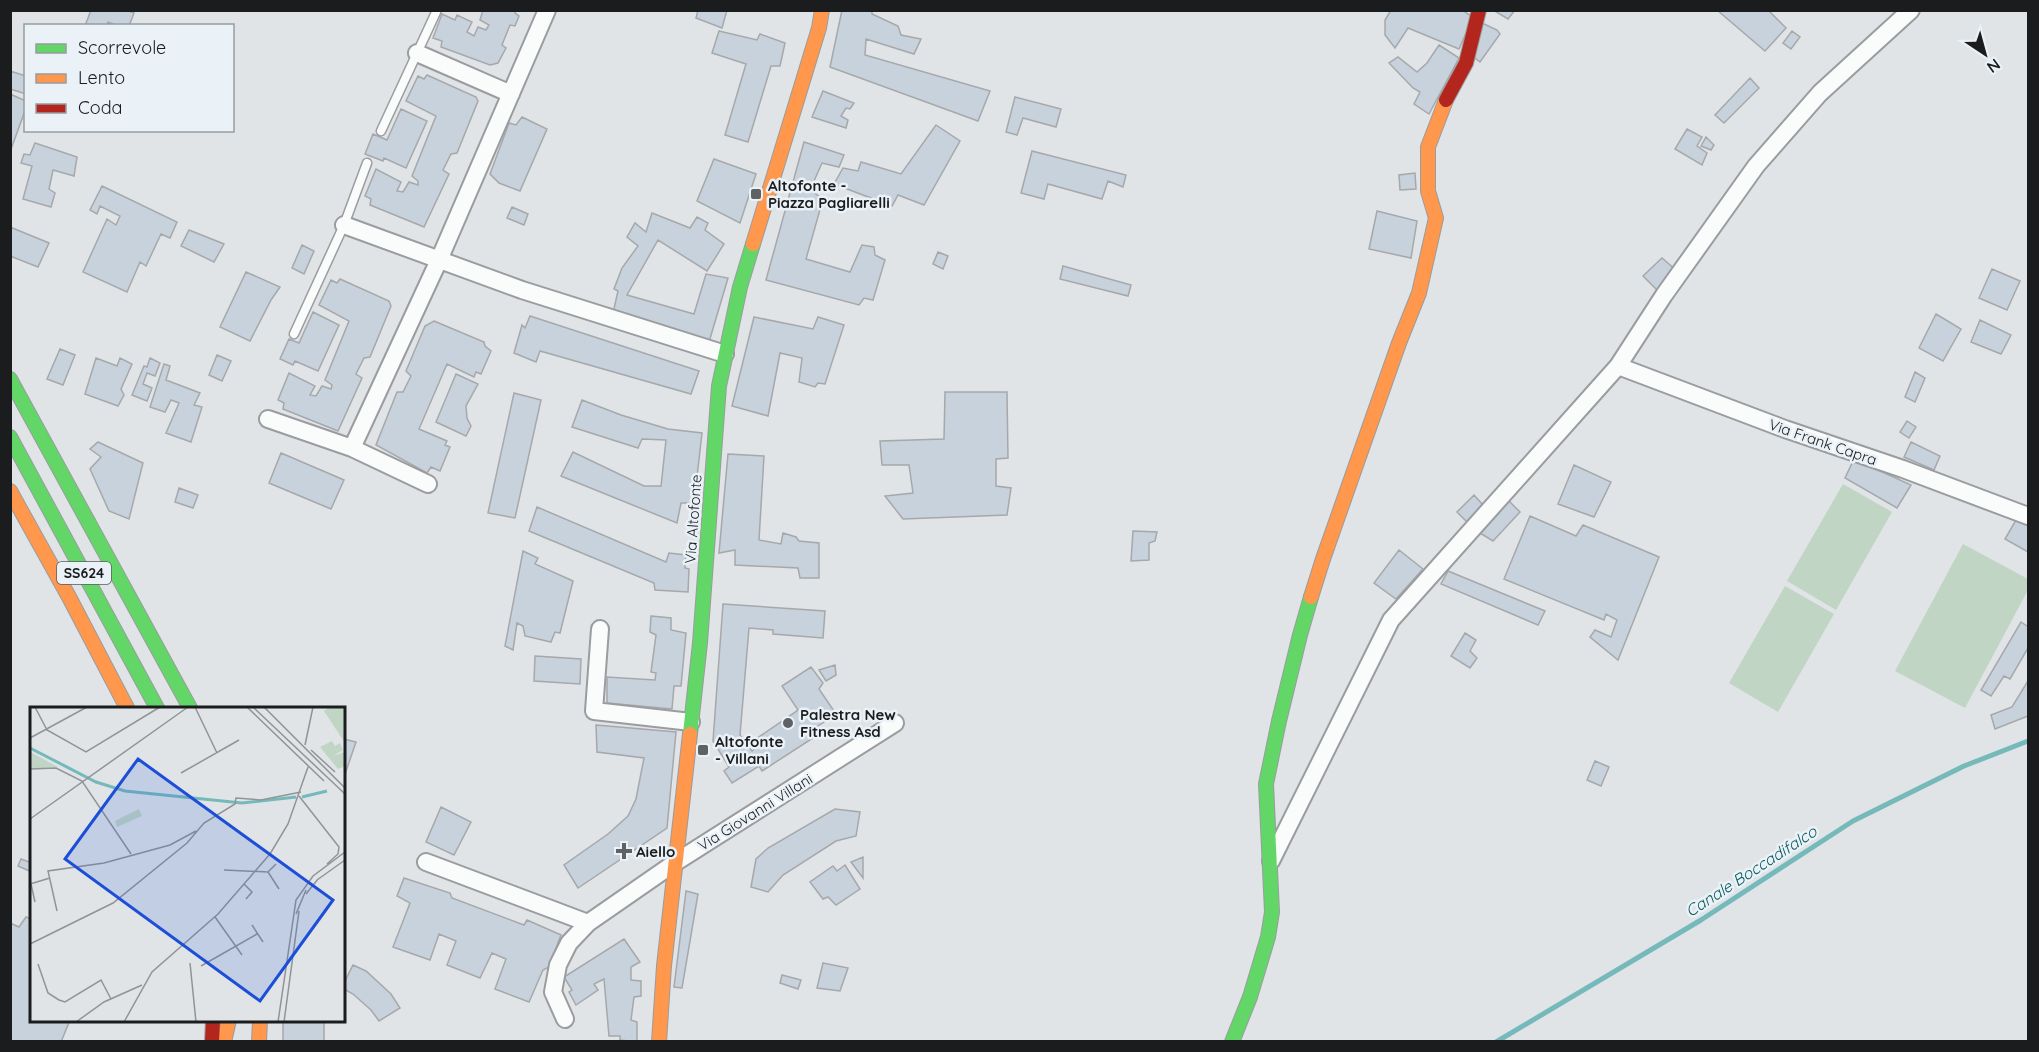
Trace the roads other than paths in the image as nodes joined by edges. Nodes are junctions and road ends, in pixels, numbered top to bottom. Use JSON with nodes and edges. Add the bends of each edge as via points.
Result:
{"nodes":[{"id":1,"x":437,"y":10,"type":"edge"},
{"id":2,"x":547,"y":10,"type":"edge"},
{"id":3,"x":822,"y":10,"type":"edge"},
{"id":4,"x":1479,"y":10,"type":"edge"},
{"id":5,"x":1911,"y":10,"type":"edge"},
{"id":6,"x":417,"y":53,"type":"junction"},
{"id":7,"x":511,"y":94,"type":"junction"},
{"id":8,"x":381,"y":131,"type":"dead end"},
{"id":9,"x":367,"y":163,"type":"dead end"},
{"id":10,"x":344,"y":225,"type":"junction"},
{"id":11,"x":439,"y":260,"type":"junction"},
{"id":12,"x":294,"y":334,"type":"dead end"},
{"id":13,"x":725,"y":354,"type":"junction"},
{"id":14,"x":1618,"y":366,"type":"junction"},
{"id":15,"x":10,"y":379,"type":"edge"},
{"id":16,"x":268,"y":419,"type":"dead end"},
{"id":17,"x":10,"y":437,"type":"edge"},
{"id":18,"x":352,"y":448,"type":"junction"},
{"id":19,"x":428,"y":484,"type":"dead end"},
{"id":20,"x":10,"y":491,"type":"edge"},
{"id":21,"x":2028,"y":516,"type":"edge"},
{"id":22,"x":600,"y":629,"type":"dead end"},
{"id":23,"x":126,"y":707,"type":"edge"},
{"id":24,"x":156,"y":707,"type":"edge"},
{"id":25,"x":189,"y":707,"type":"edge"},
{"id":26,"x":691,"y":722,"type":"junction"},
{"id":27,"x":894,"y":723,"type":"dead end"},
{"id":28,"x":1271,"y":861,"type":"junction"},
{"id":29,"x":426,"y":862,"type":"dead end"},
{"id":30,"x":676,"y":862,"type":"junction"},
{"id":31,"x":588,"y":923,"type":"junction"},
{"id":32,"x":565,"y":1019,"type":"dead end"},
{"id":33,"x":213,"y":1022,"type":"edge"},
{"id":34,"x":229,"y":1022,"type":"edge"},
{"id":35,"x":235,"y":1022,"type":"edge"},
{"id":36,"x":260,"y":1022,"type":"edge"},
{"id":37,"x":212,"y":1041,"type":"edge"},
{"id":38,"x":224,"y":1041,"type":"edge"},
{"id":39,"x":235,"y":1041,"type":"edge"},
{"id":40,"x":259,"y":1041,"type":"edge"},
{"id":41,"x":659,"y":1041,"type":"edge"},
{"id":42,"x":1233,"y":1041,"type":"edge"}],
"edges":[{"from":1,"to":6,"type":"lane"},
{"from":2,"to":7,"type":"street"},
{"from":3,"to":13,"type":"street","name":"Via Altofonte","via":[[740,287]]},
{"from":4,"to":28,"type":"street","via":[[1466,63],[1442,108],[1428,147],[1428,191],[1436,218],[1419,293],[1323,559],[1279,720],[1266,784]]},
{"from":5,"to":14,"type":"street","via":[[1820,93],[1756,166]]},
{"from":6,"to":7,"type":"street"},
{"from":6,"to":8,"type":"lane"},
{"from":7,"to":11,"type":"street"},
{"from":9,"to":10,"type":"lane"},
{"from":10,"to":11,"type":"street"},
{"from":10,"to":12,"type":"lane"},
{"from":11,"to":13,"type":"street"},
{"from":11,"to":18,"type":"street"},
{"from":13,"to":26,"type":"street","name":"Via Altofonte","via":[[719,386]]},
{"from":14,"to":21,"type":"street","name":"Via Frank Capra"},
{"from":14,"to":28,"type":"street","via":[[1391,620]]},
{"from":15,"to":25,"type":"street"},
{"from":16,"to":18,"type":"street"},
{"from":17,"to":24,"type":"street","number":"SS624"},
{"from":18,"to":19,"type":"street"},
{"from":20,"to":23,"type":"street"},
{"from":22,"to":26,"type":"street","via":[[594,711]]},
{"from":26,"to":30,"type":"street","name":"Via Altofonte"},
{"from":27,"to":30,"type":"street","name":"Via Giovanni Villani"},
{"from":28,"to":42,"type":"street","via":[[1272,912],[1268,937]]},
{"from":29,"to":31,"type":"street"},
{"from":30,"to":31,"type":"street","name":"Via Giovanni Villani"},
{"from":30,"to":41,"type":"street","name":"Via Altofonte"},
{"from":31,"to":32,"type":"street","name":"Via Giovanni Villani","via":[[569,943],[558,965],[553,992]]},
{"from":33,"to":37,"type":"street"},
{"from":34,"to":38,"type":"street"},
{"from":35,"to":39,"type":"street"},
{"from":36,"to":40,"type":"street"}]}
